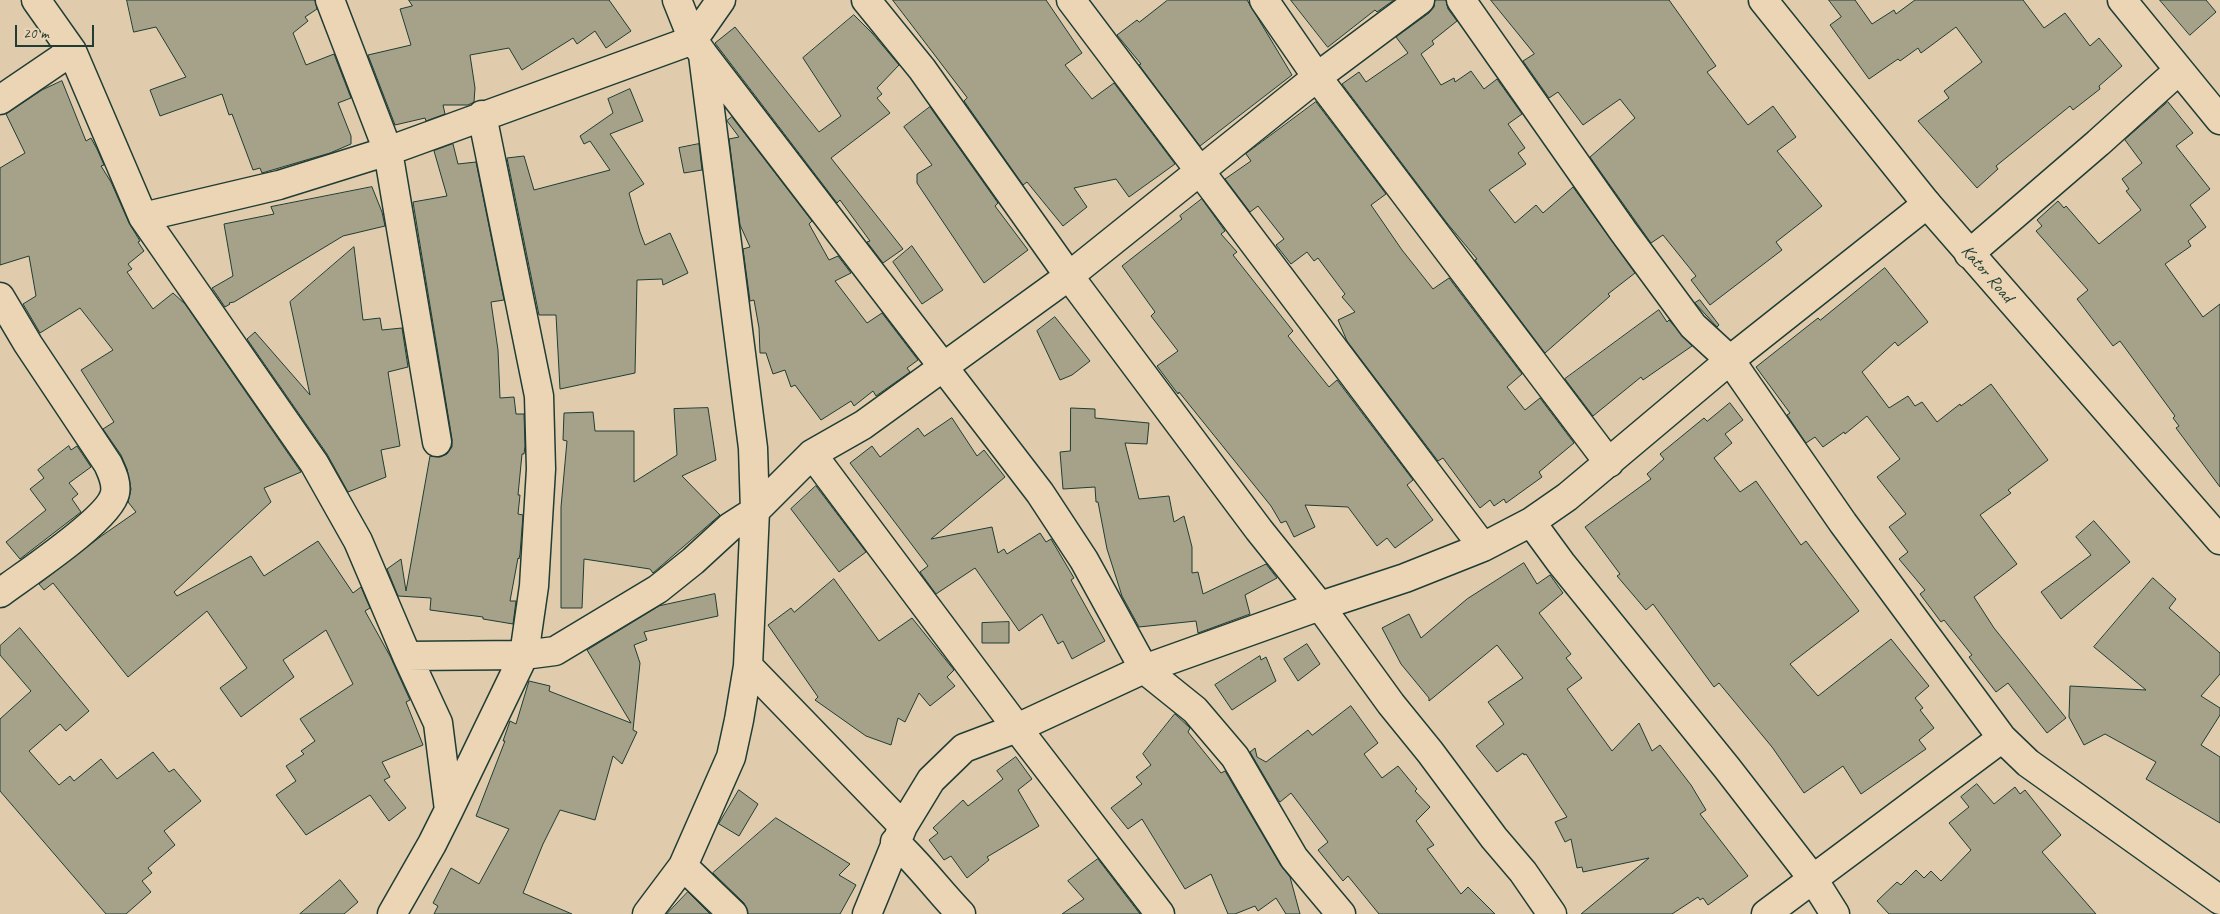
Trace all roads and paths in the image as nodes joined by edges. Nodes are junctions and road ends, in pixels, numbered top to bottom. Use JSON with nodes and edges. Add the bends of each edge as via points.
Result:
{"nodes":[{"id":1,"x":36,"y":0,"type":"edge"},
{"id":2,"x":677,"y":0,"type":"edge"},
{"id":3,"x":721,"y":0,"type":"edge"},
{"id":4,"x":866,"y":0,"type":"edge"},
{"id":5,"x":1070,"y":0,"type":"edge"},
{"id":6,"x":1264,"y":0,"type":"edge"},
{"id":7,"x":1420,"y":0,"type":"edge"},
{"id":8,"x":1461,"y":0,"type":"edge"},
{"id":9,"x":1763,"y":0,"type":"edge"},
{"id":10,"x":2122,"y":0,"type":"edge"},
{"id":11,"x":332,"y":1,"type":"edge"},
{"id":12,"x":698,"y":47,"type":"junction"},
{"id":13,"x":72,"y":51,"type":"junction"},
{"id":14,"x":2179,"y":70,"type":"junction"},
{"id":15,"x":1317,"y":77,"type":"junction"},
{"id":16,"x":0,"y":100,"type":"edge"},
{"id":17,"x":482,"y":115,"type":"junction"},
{"id":18,"x":2220,"y":120,"type":"edge"},
{"id":19,"x":388,"y":151,"type":"junction"},
{"id":20,"x":1198,"y":171,"type":"junction"},
{"id":21,"x":1927,"y":204,"type":"junction"},
{"id":22,"x":143,"y":217,"type":"junction"},
{"id":23,"x":1970,"y":254,"type":"junction"},
{"id":24,"x":1069,"y":276,"type":"junction"},
{"id":25,"x":0,"y":297,"type":"edge"},
{"id":26,"x":1730,"y":360,"type":"junction"},
{"id":27,"x":945,"y":367,"type":"junction"},
{"id":28,"x":437,"y":442,"type":"dead end"},
{"id":29,"x":812,"y":454,"type":"junction"},
{"id":30,"x":1609,"y":463,"type":"junction"},
{"id":31,"x":755,"y":512,"type":"junction"},
{"id":32,"x":1531,"y":522,"type":"junction"},
{"id":33,"x":2220,"y":539,"type":"edge"},
{"id":34,"x":1483,"y":547,"type":"junction"},
{"id":35,"x":0,"y":593,"type":"edge"},
{"id":36,"x":1320,"y":606,"type":"junction"},
{"id":37,"x":524,"y":655,"type":"junction"},
{"id":38,"x":407,"y":656,"type":"junction"},
{"id":39,"x":748,"y":666,"type":"junction"},
{"id":40,"x":1144,"y":670,"type":"junction"},
{"id":41,"x":1017,"y":728,"type":"junction"},
{"id":42,"x":2002,"y":738,"type":"junction"},
{"id":43,"x":449,"y":810,"type":"junction"},
{"id":44,"x":899,"y":834,"type":"junction"},
{"id":45,"x":683,"y":866,"type":"junction"},
{"id":46,"x":1812,"y":879,"type":"junction"},
{"id":47,"x":2220,"y":900,"type":"edge"},
{"id":48,"x":392,"y":914,"type":"edge"},
{"id":49,"x":646,"y":914,"type":"edge"},
{"id":50,"x":733,"y":914,"type":"edge"},
{"id":51,"x":867,"y":914,"type":"edge"},
{"id":52,"x":961,"y":914,"type":"edge"},
{"id":53,"x":1160,"y":914,"type":"edge"},
{"id":54,"x":1341,"y":914,"type":"edge"},
{"id":55,"x":1552,"y":914,"type":"edge"},
{"id":56,"x":1766,"y":914,"type":"edge"},
{"id":57,"x":1835,"y":914,"type":"edge"}],
"edges":[{"from":1,"to":13,"type":"street"},
{"from":2,"to":12,"type":"street"},
{"from":3,"to":12,"type":"street"},
{"from":4,"to":24,"type":"street","via":[[922,69]]},
{"from":5,"to":20,"type":"street"},
{"from":6,"to":15,"type":"street"},
{"from":7,"to":15,"type":"street"},
{"from":8,"to":26,"type":"street","via":[[1693,326]]},
{"from":9,"to":21,"type":"street","name":"Kator Road"},
{"from":10,"to":14,"type":"street"},
{"from":11,"to":19,"type":"street"},
{"from":12,"to":17,"type":"street"},
{"from":12,"to":27,"type":"street"},
{"from":12,"to":31,"type":"street","via":[[753,448]]},
{"from":13,"to":16,"type":"street"},
{"from":13,"to":22,"type":"street"},
{"from":14,"to":18,"type":"street"},
{"from":14,"to":23,"type":"street"},
{"from":15,"to":20,"type":"street"},
{"from":15,"to":30,"type":"street"},
{"from":17,"to":19,"type":"street"},
{"from":17,"to":37,"type":"street","via":[[539,396],[541,470],[534,586]]},
{"from":19,"to":22,"type":"street","via":[[279,186]]},
{"from":19,"to":28,"type":"street"},
{"from":20,"to":24,"type":"street"},
{"from":20,"to":34,"type":"street"},
{"from":21,"to":23,"type":"street","name":"Kator Road"},
{"from":21,"to":26,"type":"street"},
{"from":22,"to":38,"type":"street","via":[[314,464],[358,541]]},
{"from":23,"to":33,"type":"street","name":"Kator Road"},
{"from":24,"to":27,"type":"street"},
{"from":24,"to":36,"type":"street","via":[[1259,530]]},
{"from":25,"to":35,"type":"street","via":[[108,464],[115,478],[115,494],[107,510],[92,524]]},
{"from":26,"to":30,"type":"street"},
{"from":26,"to":42,"type":"street","via":[[1843,523]]},
{"from":27,"to":29,"type":"street","via":[[863,425]]},
{"from":27,"to":40,"type":"street","via":[[1040,493],[1084,560]]},
{"from":29,"to":31,"type":"street"},
{"from":29,"to":41,"type":"street"},
{"from":30,"to":32,"type":"street"},
{"from":31,"to":37,"type":"street","via":[[730,527],[658,589],[606,622],[555,652]]},
{"from":31,"to":39,"type":"street"},
{"from":32,"to":34,"type":"street"},
{"from":32,"to":46,"type":"street"},
{"from":34,"to":36,"type":"street","via":[[1405,578]]},
{"from":36,"to":40,"type":"street"},
{"from":36,"to":55,"type":"street"},
{"from":37,"to":38,"type":"street"},
{"from":37,"to":43,"type":"street"},
{"from":38,"to":43,"type":"street","via":[[438,723]]},
{"from":39,"to":44,"type":"street"},
{"from":39,"to":45,"type":"street","via":[[731,757]]},
{"from":40,"to":41,"type":"street"},
{"from":40,"to":54,"type":"street","via":[[1195,710],[1235,757],[1294,858]]},
{"from":41,"to":44,"type":"street","via":[[964,748],[931,780]]},
{"from":41,"to":53,"type":"street"},
{"from":42,"to":46,"type":"street"},
{"from":42,"to":47,"type":"street","via":[[2028,763]]},
{"from":43,"to":48,"type":"street"},
{"from":44,"to":51,"type":"street"},
{"from":44,"to":52,"type":"street","via":[[940,893]]},
{"from":45,"to":49,"type":"street"},
{"from":45,"to":50,"type":"street"},
{"from":46,"to":56,"type":"street"},
{"from":46,"to":57,"type":"street"}]}
